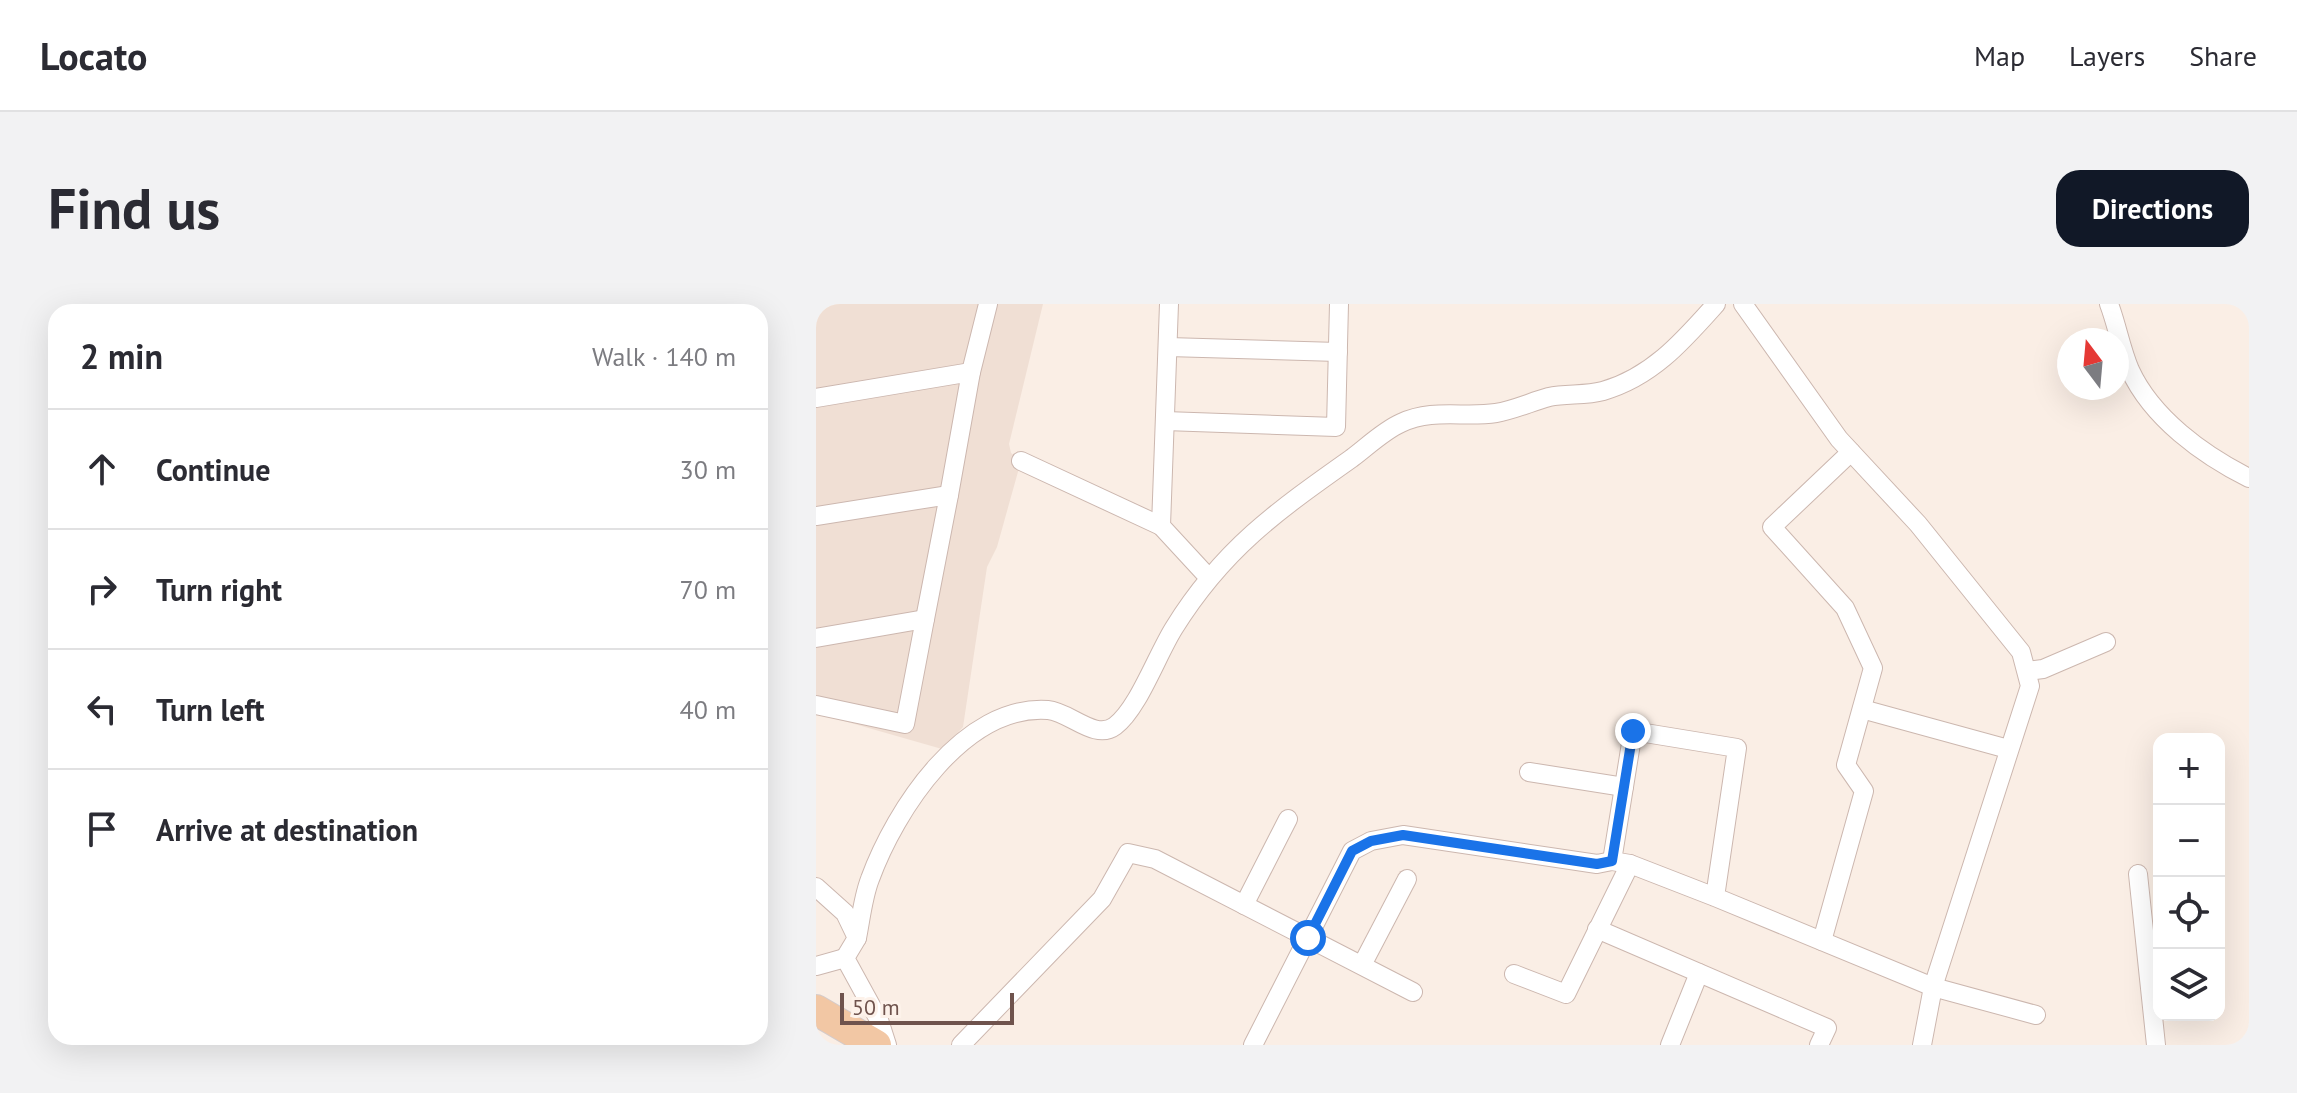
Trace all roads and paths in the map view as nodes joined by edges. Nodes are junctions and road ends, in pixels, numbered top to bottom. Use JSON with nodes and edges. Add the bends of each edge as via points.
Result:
{"nodes":[{"id":1,"x":988,"y":304,"type":"edge"},
{"id":2,"x":1169,"y":304,"type":"edge"},
{"id":3,"x":1339,"y":304,"type":"edge"},
{"id":4,"x":1716,"y":304,"type":"edge"},
{"id":5,"x":1743,"y":304,"type":"edge"},
{"id":6,"x":2109,"y":304,"type":"edge"},
{"id":7,"x":1168,"y":347,"type":"junction"},
{"id":8,"x":1338,"y":352,"type":"junction"},
{"id":9,"x":971,"y":372,"type":"junction"},
{"id":10,"x":816,"y":398,"type":"edge"},
{"id":11,"x":1165,"y":421,"type":"junction"},
{"id":12,"x":1336,"y":427,"type":"junction"},
{"id":13,"x":1851,"y":452,"type":"junction"},
{"id":14,"x":1353,"y":457,"type":"junction"},
{"id":15,"x":1021,"y":461,"type":"dead end"},
{"id":16,"x":2249,"y":478,"type":"edge"},
{"id":17,"x":949,"y":495,"type":"junction"},
{"id":18,"x":816,"y":516,"type":"edge"},
{"id":19,"x":1161,"y":526,"type":"junction"},
{"id":20,"x":1209,"y":578,"type":"junction"},
{"id":21,"x":925,"y":619,"type":"junction"},
{"id":22,"x":816,"y":638,"type":"edge"},
{"id":23,"x":2106,"y":642,"type":"dead end"},
{"id":24,"x":2027,"y":671,"type":"junction"},
{"id":25,"x":816,"y":705,"type":"edge"},
{"id":26,"x":1862,"y":709,"type":"junction"},
{"id":27,"x":2008,"y":749,"type":"junction"},
{"id":28,"x":1529,"y":772,"type":"dead end"},
{"id":29,"x":1624,"y":787,"type":"junction"},
{"id":30,"x":1288,"y":819,"type":"dead end"},
{"id":31,"x":1621,"y":862,"type":"junction"},
{"id":32,"x":2138,"y":874,"type":"dead end"},
{"id":33,"x":1407,"y":879,"type":"dead end"},
{"id":34,"x":816,"y":887,"type":"edge"},
{"id":35,"x":1715,"y":897,"type":"junction"},
{"id":36,"x":1244,"y":905,"type":"junction"},
{"id":37,"x":1597,"y":929,"type":"junction"},
{"id":38,"x":857,"y":938,"type":"junction"},
{"id":39,"x":1308,"y":938,"type":"junction"},
{"id":40,"x":1822,"y":941,"type":"junction"},
{"id":41,"x":845,"y":958,"type":"junction"},
{"id":42,"x":1362,"y":965,"type":"junction"},
{"id":43,"x":816,"y":966,"type":"edge"},
{"id":44,"x":1699,"y":973,"type":"junction"},
{"id":45,"x":1514,"y":974,"type":"dead end"},
{"id":46,"x":1933,"y":987,"type":"junction"},
{"id":47,"x":1413,"y":992,"type":"dead end"},
{"id":48,"x":816,"y":1010,"type":"edge"},
{"id":49,"x":2036,"y":1015,"type":"dead end"},
{"id":50,"x":876,"y":1045,"type":"edge"},
{"id":51,"x":887,"y":1045,"type":"edge"},
{"id":52,"x":961,"y":1045,"type":"edge"},
{"id":53,"x":1253,"y":1045,"type":"edge"},
{"id":54,"x":1670,"y":1045,"type":"edge"},
{"id":55,"x":1819,"y":1045,"type":"edge"},
{"id":56,"x":1922,"y":1045,"type":"edge"},
{"id":57,"x":2156,"y":1045,"type":"edge"}],
"edges":[{"from":1,"to":9,"type":"street"},
{"from":2,"to":7,"type":"street"},
{"from":3,"to":8,"type":"street"},
{"from":4,"to":14,"type":"street","via":[[1666,358],[1637,377],[1601,391],[1551,397],[1494,413],[1428,414],[1400,423]]},
{"from":5,"to":13,"type":"street"},
{"from":6,"to":16,"type":"street","via":[[2129,369],[2142,390],[2201,450]]},
{"from":7,"to":8,"type":"street"},
{"from":7,"to":11,"type":"street"},
{"from":8,"to":12,"type":"street"},
{"from":9,"to":10,"type":"street"},
{"from":9,"to":17,"type":"street"},
{"from":11,"to":12,"type":"street"},
{"from":11,"to":19,"type":"street"},
{"from":12,"to":14,"type":"street"},
{"from":13,"to":24,"type":"street","via":[[1918,524],[2021,652]]},
{"from":13,"to":26,"type":"street","via":[[1772,527],[1845,608],[1873,668]]},
{"from":14,"to":20,"type":"street","via":[[1274,512]]},
{"from":15,"to":19,"type":"street"},
{"from":17,"to":18,"type":"street"},
{"from":17,"to":21,"type":"street"},
{"from":19,"to":20,"type":"street"},
{"from":20,"to":38,"type":"street","via":[[1174,627],[1125,717],[1112,729],[1097,732],[1052,710],[1027,710],[968,738],[941,763],[887,838],[869,882]]},
{"from":21,"to":22,"type":"street"},
{"from":21,"to":25,"type":"street","via":[[905,724]]},
{"from":23,"to":24,"type":"street"},
{"from":24,"to":27,"type":"street","via":[[2030,686]]},
{"from":26,"to":27,"type":"street"},
{"from":26,"to":40,"type":"street","via":[[1846,765],[1864,791]]},
{"from":27,"to":46,"type":"street"},
{"from":28,"to":29,"type":"street"},
{"from":29,"to":31,"type":"street"},
{"from":29,"to":35,"type":"street","via":[[1633,731],[1737,748]]},
{"from":30,"to":36,"type":"street"},
{"from":31,"to":35,"type":"street"},
{"from":31,"to":37,"type":"street"},
{"from":31,"to":39,"type":"street","via":[[1597,864],[1403,835],[1371,841],[1352,851]]},
{"from":32,"to":57,"type":"street"},
{"from":33,"to":42,"type":"street"},
{"from":34,"to":38,"type":"street","via":[[845,913]]},
{"from":35,"to":40,"type":"street"},
{"from":36,"to":39,"type":"street"},
{"from":36,"to":52,"type":"street","via":[[1155,859],[1128,853],[1102,899]]},
{"from":37,"to":44,"type":"street"},
{"from":37,"to":45,"type":"street","via":[[1566,994]]},
{"from":38,"to":41,"type":"street"},
{"from":39,"to":42,"type":"street"},
{"from":39,"to":53,"type":"street"},
{"from":40,"to":46,"type":"street"},
{"from":41,"to":43,"type":"street"},
{"from":41,"to":51,"type":"street"},
{"from":42,"to":47,"type":"street"},
{"from":44,"to":54,"type":"street"},
{"from":44,"to":55,"type":"street","via":[[1827,1028]]},
{"from":46,"to":49,"type":"street"},
{"from":46,"to":56,"type":"street"},
{"from":48,"to":50,"type":"main road"}]}
